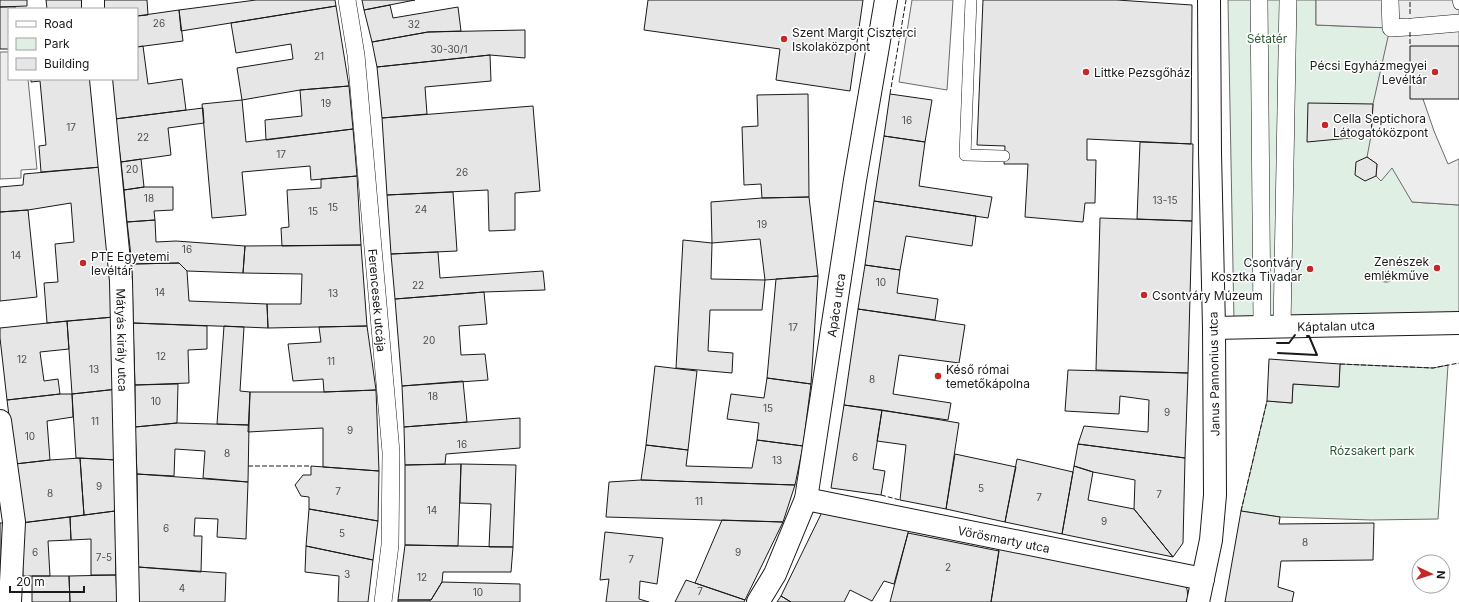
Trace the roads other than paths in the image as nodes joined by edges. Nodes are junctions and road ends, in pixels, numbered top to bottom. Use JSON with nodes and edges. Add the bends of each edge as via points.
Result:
{"nodes":[{"id":1,"x":347,"y":0,"type":"edge"},
{"id":2,"x":886,"y":0,"type":"edge"},
{"id":3,"x":971,"y":0,"type":"edge"},
{"id":4,"x":1209,"y":0,"type":"edge"},
{"id":5,"x":1259,"y":0,"type":"edge"},
{"id":6,"x":1288,"y":0,"type":"edge"},
{"id":7,"x":1390,"y":0,"type":"edge"},
{"id":8,"x":1458,"y":0,"type":"edge"},
{"id":9,"x":1459,"y":4,"type":"edge"},
{"id":10,"x":1459,"y":24,"type":"edge"},
{"id":11,"x":101,"y":80,"type":"edge"},
{"id":12,"x":1004,"y":156,"type":"dead end"},
{"id":13,"x":1459,"y":323,"type":"edge"},
{"id":14,"x":1272,"y":325,"type":"junction"},
{"id":15,"x":1214,"y":328,"type":"junction"},
{"id":16,"x":0,"y":422,"type":"edge"},
{"id":17,"x":806,"y":499,"type":"junction"},
{"id":18,"x":1202,"y":579,"type":"junction"},
{"id":19,"x":10,"y":602,"type":"edge"},
{"id":20,"x":128,"y":602,"type":"edge"},
{"id":21,"x":383,"y":602,"type":"edge"},
{"id":22,"x":758,"y":602,"type":"edge"},
{"id":23,"x":1198,"y":602,"type":"edge"}],
"edges":[{"from":1,"to":21,"type":"street","name":"Ferencesek utcája","via":[[356,55],[391,452],[390,545]]},
{"from":2,"to":17,"type":"street","name":"Apáca utca","via":[[855,180]]},
{"from":3,"to":12,"type":"lane","via":[[965,155]]},
{"from":4,"to":15,"type":"street","name":"Janus Pannonius utca"},
{"from":5,"to":14,"type":"street"},
{"from":6,"to":14,"type":"street"},
{"from":7,"to":10,"type":"street","via":[[1390,28]]},
{"from":8,"to":9,"type":"lane"},
{"from":11,"to":20,"type":"street","name":"Mátyás király utca","via":[[122,281]]},
{"from":13,"to":14,"type":"street","name":"Káptalan utca"},
{"from":14,"to":15,"type":"street","name":"Káptalan utca"},
{"from":15,"to":18,"type":"street","name":"Janus Pannonius utca","via":[[1215,495],[1211,540]]},
{"from":16,"to":19,"type":"street","via":[[14,522]]},
{"from":17,"to":18,"type":"street","name":"Vörösmarty utca"},
{"from":17,"to":22,"type":"street","name":"Apáca utca","via":[[775,574]]},
{"from":18,"to":23,"type":"street","name":"Janus Pannonius utca"}]}
